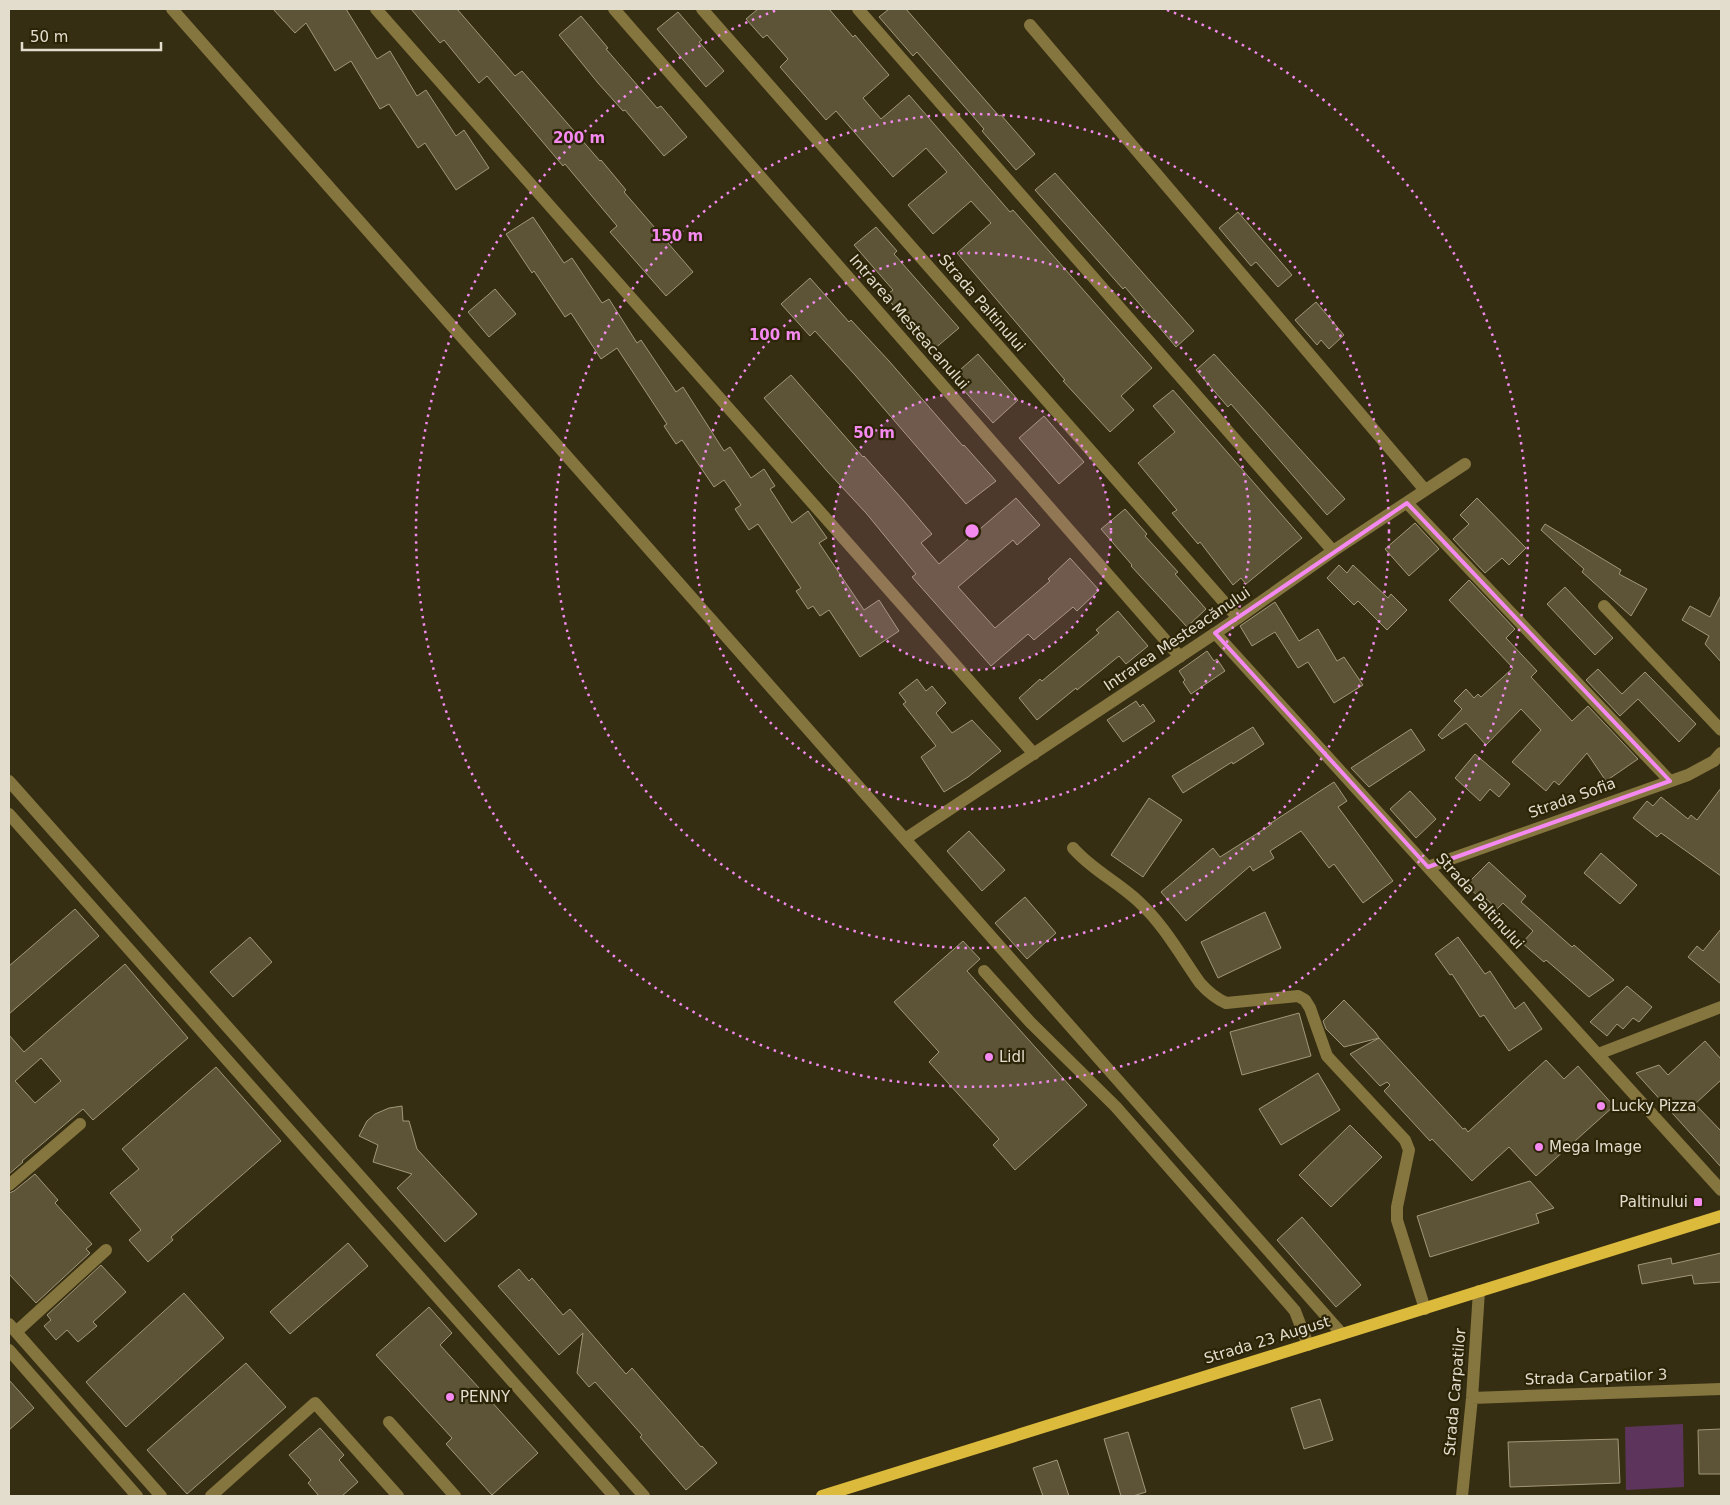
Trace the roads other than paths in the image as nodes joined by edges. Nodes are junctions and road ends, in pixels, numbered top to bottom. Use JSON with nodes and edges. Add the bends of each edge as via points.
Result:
{"nodes":[{"id":1,"x":172,"y":9,"type":"edge"},
{"id":2,"x":376,"y":9,"type":"edge"},
{"id":3,"x":614,"y":9,"type":"edge"},
{"id":4,"x":702,"y":9,"type":"edge"},
{"id":5,"x":858,"y":9,"type":"edge"},
{"id":6,"x":1030,"y":25,"type":"dead end"},
{"id":7,"x":1465,"y":464,"type":"dead end"},
{"id":8,"x":1425,"y":490,"type":"junction"},
{"id":9,"x":1407,"y":503,"type":"junction"},
{"id":10,"x":1333,"y":551,"type":"junction"},
{"id":11,"x":1604,"y":606,"type":"dead end"},
{"id":12,"x":1238,"y":618,"type":"junction"},
{"id":13,"x":1216,"y":633,"type":"junction"},
{"id":14,"x":1180,"y":657,"type":"junction"},
{"id":15,"x":1721,"y":730,"type":"edge"},
{"id":16,"x":1721,"y":752,"type":"edge"},
{"id":17,"x":1034,"y":754,"type":"junction"},
{"id":18,"x":9,"y":781,"type":"edge"},
{"id":19,"x":1670,"y":781,"type":"junction"},
{"id":20,"x":9,"y":814,"type":"edge"},
{"id":21,"x":905,"y":839,"type":"junction"},
{"id":22,"x":1073,"y":848,"type":"dead end"},
{"id":23,"x":1428,"y":867,"type":"junction"},
{"id":24,"x":984,"y":970,"type":"dead end"},
{"id":25,"x":1721,"y":1007,"type":"edge"},
{"id":26,"x":1598,"y":1054,"type":"junction"},
{"id":27,"x":80,"y":1124,"type":"dead end"},
{"id":28,"x":9,"y":1185,"type":"edge"},
{"id":29,"x":1721,"y":1190,"type":"edge"},
{"id":30,"x":1721,"y":1216,"type":"edge"},
{"id":31,"x":106,"y":1250,"type":"dead end"},
{"id":32,"x":1479,"y":1291,"type":"junction"},
{"id":33,"x":1424,"y":1309,"type":"junction"},
{"id":34,"x":12,"y":1328,"type":"edge"},
{"id":35,"x":1342,"y":1334,"type":"junction"},
{"id":36,"x":1308,"y":1344,"type":"junction"},
{"id":37,"x":9,"y":1350,"type":"edge"},
{"id":38,"x":1721,"y":1389,"type":"edge"},
{"id":39,"x":1472,"y":1398,"type":"junction"},
{"id":40,"x":389,"y":1422,"type":"dead end"},
{"id":41,"x":137,"y":1496,"type":"edge"},
{"id":42,"x":161,"y":1496,"type":"edge"},
{"id":43,"x":210,"y":1496,"type":"edge"},
{"id":44,"x":398,"y":1496,"type":"edge"},
{"id":45,"x":455,"y":1496,"type":"edge"},
{"id":46,"x":614,"y":1496,"type":"edge"},
{"id":47,"x":644,"y":1496,"type":"edge"},
{"id":48,"x":822,"y":1496,"type":"edge"},
{"id":49,"x":1462,"y":1496,"type":"edge"}],
"edges":[{"from":1,"to":21,"type":"street"},
{"from":2,"to":17,"type":"street"},
{"from":3,"to":14,"type":"street","name":"Intrarea Mesteacanului"},
{"from":4,"to":12,"type":"street","name":"Strada Paltinului"},
{"from":5,"to":10,"type":"street"},
{"from":6,"to":8,"type":"street"},
{"from":7,"to":8,"type":"street","name":"Intrarea Mesteacănului"},
{"from":8,"to":9,"type":"street","name":"Intrarea Mesteacănului"},
{"from":9,"to":10,"type":"street","name":"Intrarea Mesteacănului"},
{"from":9,"to":19,"type":"street"},
{"from":10,"to":12,"type":"street","name":"Intrarea Mesteacănului"},
{"from":11,"to":15,"type":"street"},
{"from":12,"to":13,"type":"street","name":"Intrarea Mesteacănului"},
{"from":13,"to":14,"type":"street","name":"Intrarea Mesteacănului"},
{"from":13,"to":23,"type":"street","name":"Strada Paltinului"},
{"from":14,"to":17,"type":"street","name":"Intrarea Mesteacănului"},
{"from":16,"to":19,"type":"street","name":"Strada Sofia","via":[[1706,768]]},
{"from":17,"to":21,"type":"street","name":"Intrarea Mesteacănului"},
{"from":18,"to":47,"type":"street"},
{"from":19,"to":23,"type":"street","name":"Strada Sofia"},
{"from":20,"to":46,"type":"street"},
{"from":21,"to":35,"type":"street"},
{"from":22,"to":33,"type":"street","via":[[1084,861],[1138,901],[1155,918],[1200,983],[1216,998],[1226,1003],[1298,996],[1305,1000],[1327,1056],[1404,1140],[1409,1150],[1397,1220]]},
{"from":23,"to":26,"type":"street","name":"Strada Paltinului"},
{"from":24,"to":36,"type":"street","via":[[1030,1022],[1116,1107],[1289,1304]]},
{"from":25,"to":26,"type":"street"},
{"from":26,"to":29,"type":"street","name":"Strada Paltinului"},
{"from":27,"to":28,"type":"street"},
{"from":30,"to":32,"type":"main road","name":"Strada 23 August"},
{"from":31,"to":34,"type":"street"},
{"from":32,"to":33,"type":"main road","name":"Strada 23 August"},
{"from":32,"to":39,"type":"street","name":"Strada Carpatilor"},
{"from":33,"to":35,"type":"main road","name":"Strada 23 August"},
{"from":34,"to":42,"type":"street"},
{"from":35,"to":36,"type":"main road","name":"Strada 23 August"},
{"from":36,"to":48,"type":"main road","name":"Strada 23 August"},
{"from":37,"to":41,"type":"street"},
{"from":38,"to":39,"type":"street","name":"Strada Carpatilor 3"},
{"from":39,"to":49,"type":"street","name":"Strada Carpatilor"},
{"from":40,"to":45,"type":"street"},
{"from":43,"to":44,"type":"street","via":[[315,1403]]}]}
